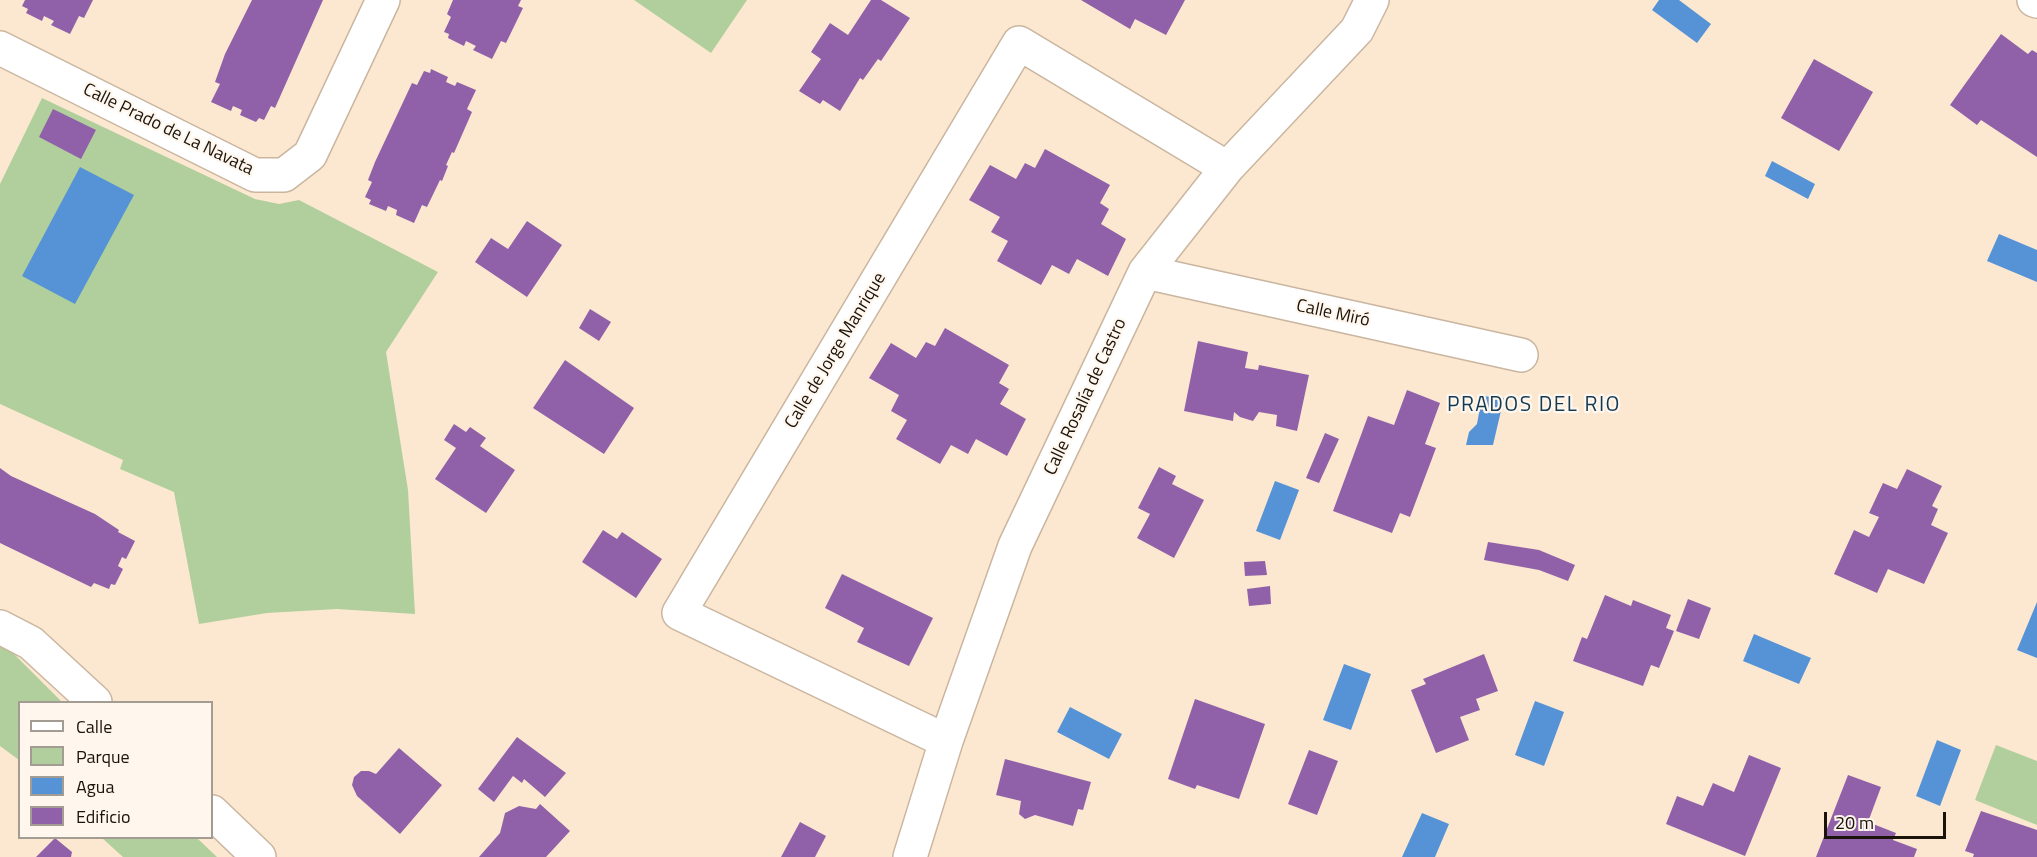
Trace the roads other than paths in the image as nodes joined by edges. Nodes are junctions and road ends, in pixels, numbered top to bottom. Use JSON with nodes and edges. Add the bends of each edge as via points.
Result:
{"nodes":[{"id":1,"x":383,"y":0,"type":"edge"},
{"id":2,"x":1372,"y":0,"type":"edge"},
{"id":3,"x":0,"y":48,"type":"edge"},
{"id":4,"x":1227,"y":168,"type":"junction"},
{"id":5,"x":1145,"y":272,"type":"junction"},
{"id":6,"x":1521,"y":355,"type":"dead end"},
{"id":7,"x":0,"y":627,"type":"edge"},
{"id":8,"x":94,"y":701,"type":"edge"},
{"id":9,"x":946,"y":741,"type":"junction"},
{"id":10,"x":213,"y":813,"type":"edge"},
{"id":11,"x":913,"y":856,"type":"edge"},
{"id":12,"x":260,"y":857,"type":"edge"}],
"edges":[{"from":1,"to":3,"type":"street","name":"Calle Prado de La Navata","via":[[310,155],[284,175],[255,175]]},
{"from":2,"to":4,"type":"street","name":"Calle Rosalía de Castro","via":[[1357,30]]},
{"from":4,"to":5,"type":"street","name":"Calle Rosalía de Castro"},
{"from":4,"to":9,"type":"street","name":"Calle de Jorge Manrique","via":[[1019,43],[679,613]]},
{"from":5,"to":6,"type":"street","name":"Calle Miró"},
{"from":5,"to":9,"type":"street","name":"Calle Rosalía de Castro","via":[[1015,546]]},
{"from":7,"to":8,"type":"street","via":[[31,643]]},
{"from":9,"to":11,"type":"street","name":"Calle Rosalía de Castro"},
{"from":10,"to":12,"type":"street"}]}
